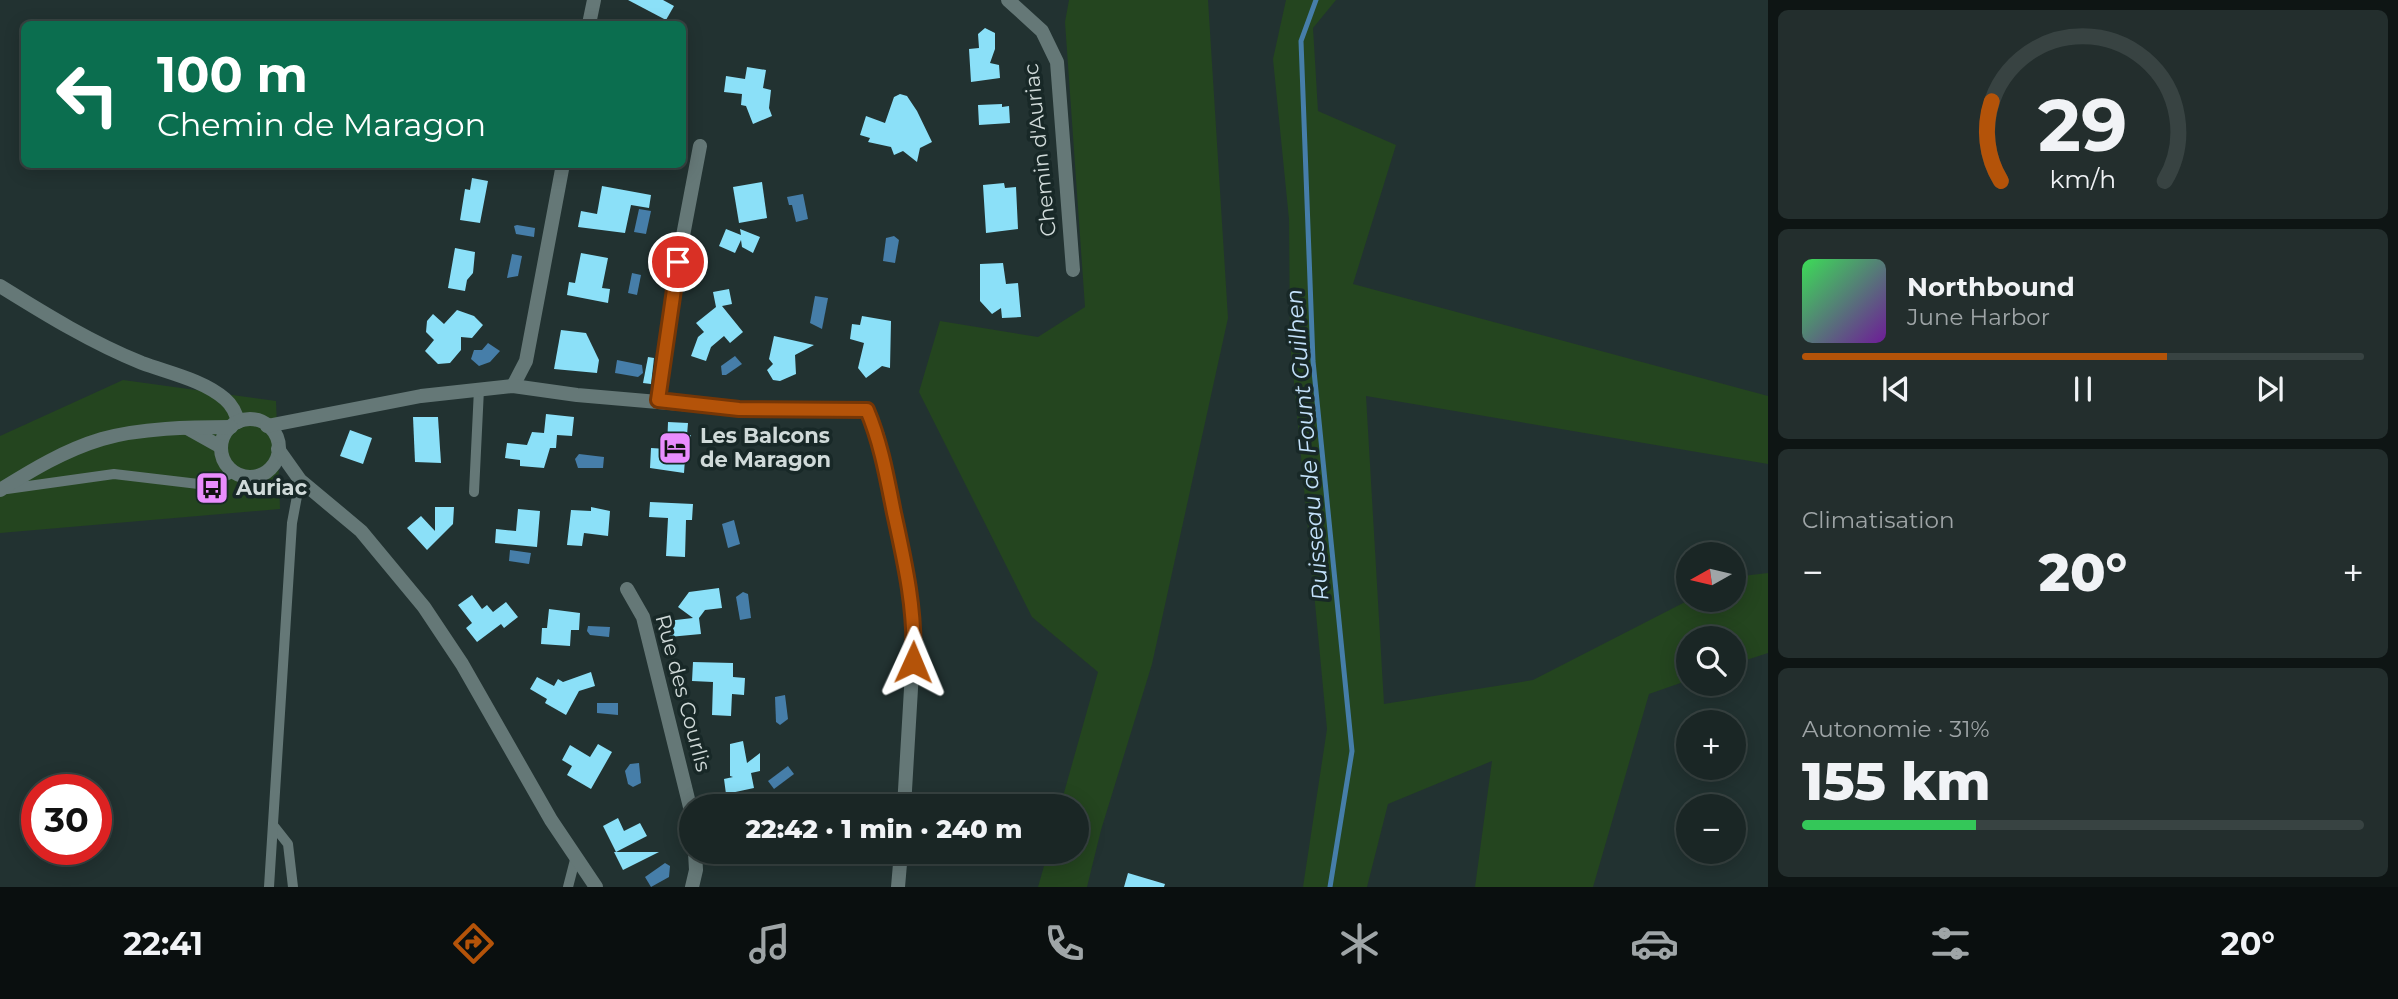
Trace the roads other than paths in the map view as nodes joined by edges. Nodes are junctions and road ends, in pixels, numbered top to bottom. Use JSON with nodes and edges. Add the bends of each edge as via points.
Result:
{"nodes":[{"id":1,"x":594,"y":0,"type":"edge"},
{"id":2,"x":1008,"y":0,"type":"edge"},
{"id":3,"x":590,"y":21,"type":"edge"},
{"id":4,"x":700,"y":146,"type":"dead end"},
{"id":5,"x":562,"y":168,"type":"edge"},
{"id":6,"x":1073,"y":270,"type":"dead end"},
{"id":7,"x":0,"y":286,"type":"edge"},
{"id":8,"x":513,"y":386,"type":"junction"},
{"id":9,"x":479,"y":389,"type":"junction"},
{"id":10,"x":658,"y":400,"type":"junction"},
{"id":11,"x":300,"y":420,"type":"junction"},
{"id":12,"x":234,"y":424,"type":"junction"},
{"id":13,"x":267,"y":426,"type":"junction"},
{"id":14,"x":186,"y":428,"type":"junction"},
{"id":15,"x":278,"y":446,"type":"junction"},
{"id":16,"x":221,"y":447,"type":"junction"},
{"id":17,"x":234,"y":472,"type":"junction"},
{"id":18,"x":267,"y":472,"type":"junction"},
{"id":19,"x":297,"y":477,"type":"junction"},
{"id":20,"x":0,"y":490,"type":"edge"},
{"id":21,"x":474,"y":492,"type":"dead end"},
{"id":22,"x":627,"y":589,"type":"dead end"},
{"id":23,"x":687,"y":794,"type":"edge"},
{"id":24,"x":905,"y":794,"type":"edge"},
{"id":25,"x":273,"y":825,"type":"junction"},
{"id":26,"x":576,"y":856,"type":"junction"},
{"id":27,"x":696,"y":864,"type":"edge"},
{"id":28,"x":901,"y":864,"type":"edge"},
{"id":29,"x":269,"y":887,"type":"edge"},
{"id":30,"x":293,"y":887,"type":"edge"},
{"id":31,"x":568,"y":887,"type":"edge"},
{"id":32,"x":596,"y":887,"type":"edge"},
{"id":33,"x":692,"y":887,"type":"edge"},
{"id":34,"x":900,"y":887,"type":"edge"}],
"edges":[{"from":1,"to":3,"type":"street"},
{"from":2,"to":6,"type":"street","name":"Chemin d'Auriac","via":[[1042,31],[1057,62]]},
{"from":4,"to":10,"type":"street"},
{"from":5,"to":8,"type":"street","via":[[526,361]]},
{"from":7,"to":12,"type":"street","via":[[84,336],[225,398],[235,410]]},
{"from":8,"to":9,"type":"street"},
{"from":8,"to":10,"type":"street"},
{"from":9,"to":11,"type":"street"},
{"from":9,"to":21,"type":"lane"},
{"from":10,"to":24,"type":"street","via":[[739,409],[867,410],[878,436],[909,582],[914,638]]},
{"from":11,"to":13,"type":"street"},
{"from":11,"to":15,"type":"street"},
{"from":12,"to":13,"type":"street","via":[[253,420]]},
{"from":12,"to":14,"type":"street"},
{"from":12,"to":16,"type":"street"},
{"from":13,"to":15,"type":"street"},
{"from":14,"to":16,"type":"street"},
{"from":14,"to":20,"type":"street","via":[[103,439],[43,463]]},
{"from":15,"to":18,"type":"street","via":[[277,458]]},
{"from":15,"to":19,"type":"street"},
{"from":16,"to":17,"type":"street","via":[[226,466]]},
{"from":17,"to":18,"type":"street","via":[[250,477]]},
{"from":17,"to":20,"type":"lane","via":[[207,485],[114,474]]},
{"from":18,"to":19,"type":"street"},
{"from":19,"to":25,"type":"lane"},
{"from":19,"to":26,"type":"street","via":[[361,531],[424,607]]},
{"from":22,"to":23,"type":"street","name":"Rue des Courlis","via":[[643,617]]},
{"from":25,"to":29,"type":"lane"},
{"from":25,"to":30,"type":"lane","via":[[288,844]]},
{"from":26,"to":31,"type":"lane"},
{"from":26,"to":32,"type":"street"},
{"from":27,"to":33,"type":"street"},
{"from":28,"to":34,"type":"street"}]}
